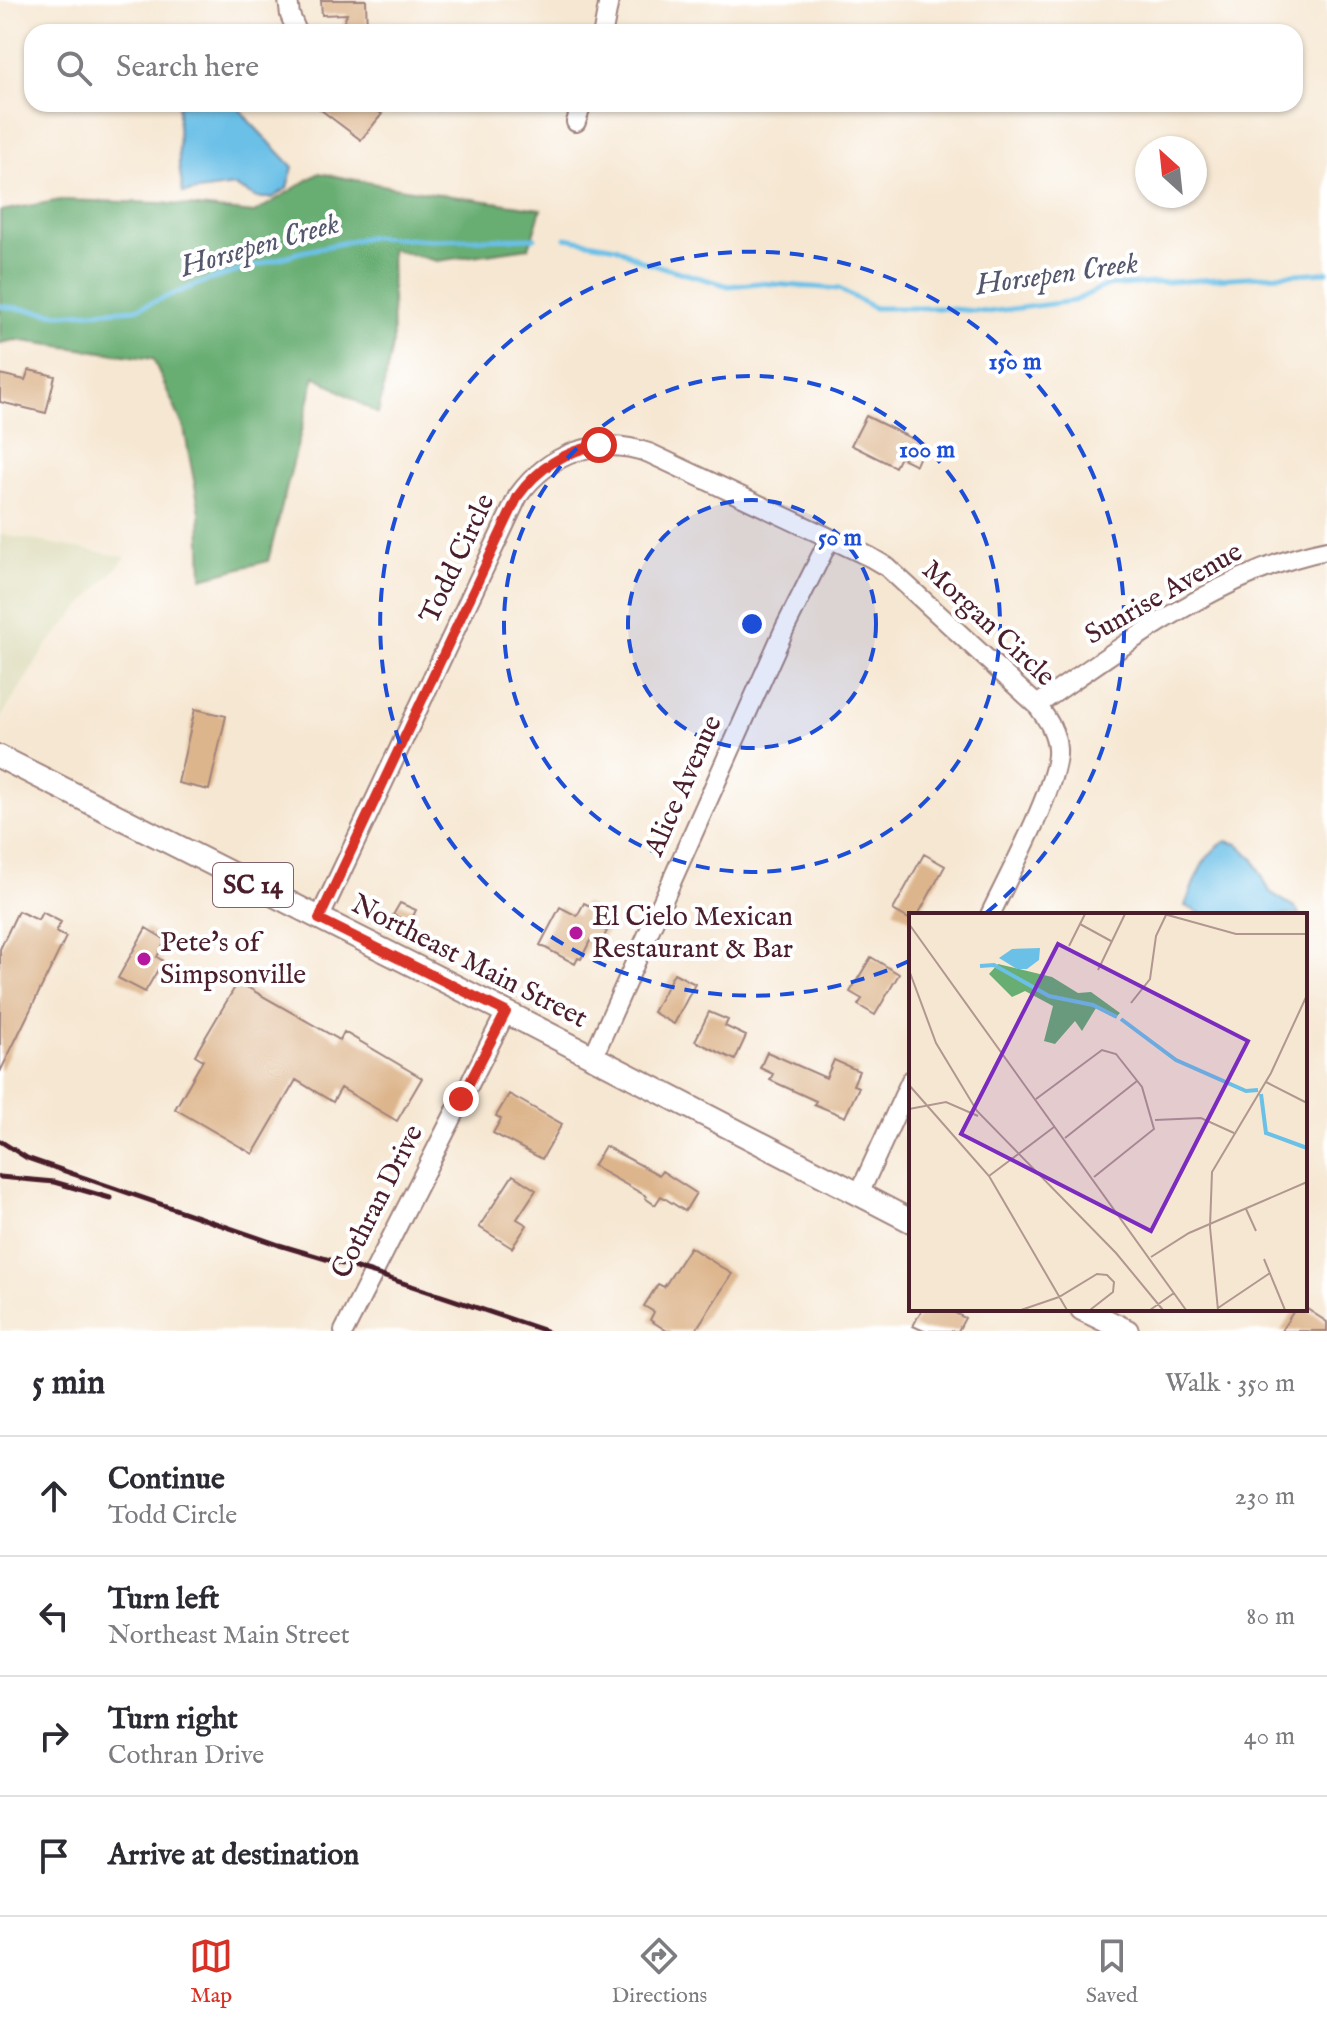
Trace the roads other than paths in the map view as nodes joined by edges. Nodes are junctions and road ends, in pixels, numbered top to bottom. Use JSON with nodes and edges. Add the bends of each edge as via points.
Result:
{"nodes":[{"id":1,"x":288,"y":0,"type":"edge"},
{"id":2,"x":609,"y":0,"type":"edge"},
{"id":3,"x":294,"y":24,"type":"edge"},
{"id":4,"x":604,"y":24,"type":"edge"},
{"id":5,"x":830,"y":538,"type":"junction"},
{"id":6,"x":1327,"y":550,"type":"edge"},
{"id":7,"x":1037,"y":705,"type":"junction"},
{"id":8,"x":0,"y":757,"type":"edge"},
{"id":9,"x":991,"y":913,"type":"edge"},
{"id":10,"x":319,"y":919,"type":"junction"},
{"id":11,"x":506,"y":1012,"type":"junction"},
{"id":12,"x":592,"y":1059,"type":"junction"},
{"id":13,"x":909,"y":1084,"type":"edge"},
{"id":14,"x":859,"y":1194,"type":"junction"},
{"id":15,"x":909,"y":1220,"type":"edge"},
{"id":16,"x":1086,"y":1311,"type":"edge"},
{"id":17,"x":344,"y":1331,"type":"edge"},
{"id":18,"x":1127,"y":1331,"type":"edge"}],
"edges":[{"from":1,"to":3,"type":"street"},
{"from":2,"to":4,"type":"street"},
{"from":5,"to":7,"type":"street","name":"Morgan Circle","via":[[887,567]]},
{"from":5,"to":10,"type":"street","name":"Todd Circle","via":[[635,448],[589,447],[546,466],[512,508]]},
{"from":5,"to":12,"type":"street","name":"Alice Avenue"},
{"from":6,"to":7,"type":"street","name":"Sunrise Avenue","via":[[1283,561],[1221,588]]},
{"from":7,"to":9,"type":"street","name":"Morgan Circle","via":[[1054,730],[1057,759]]},
{"from":8,"to":10,"type":"main road","name":"Northeast Main Street","number":"SC 14"},
{"from":10,"to":11,"type":"main road","name":"Northeast Main Street","number":"SC 14"},
{"from":11,"to":12,"type":"main road","name":"Northeast Main Street","number":"SC 14"},
{"from":11,"to":17,"type":"street","name":"Cothran Drive"},
{"from":12,"to":14,"type":"main road","name":"Northeast Main Street","number":"SC 14"},
{"from":13,"to":14,"type":"street"},
{"from":14,"to":15,"type":"main road","name":"Northeast Main Street","number":"SC 14"},
{"from":16,"to":18,"type":"main road"}]}
